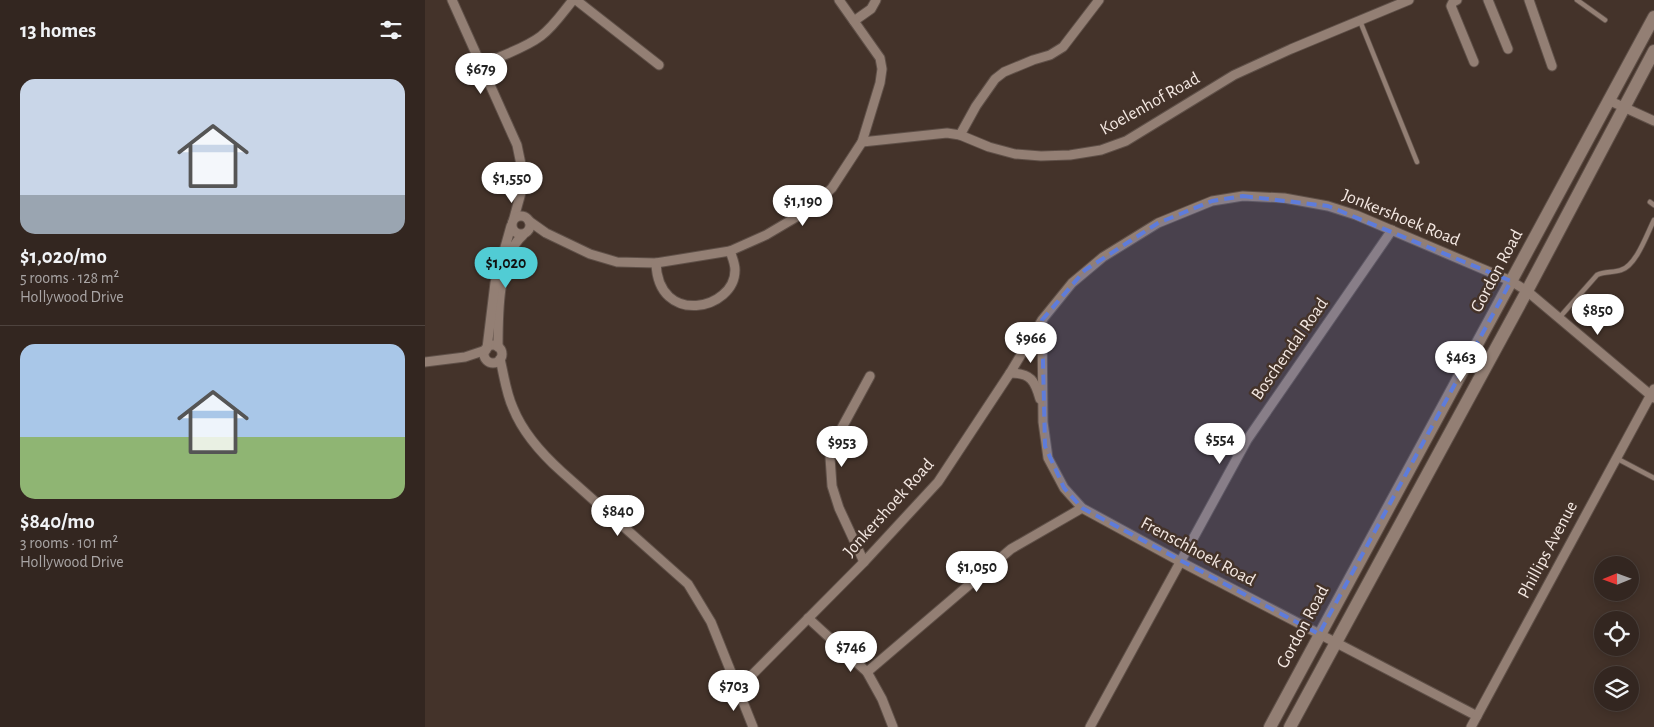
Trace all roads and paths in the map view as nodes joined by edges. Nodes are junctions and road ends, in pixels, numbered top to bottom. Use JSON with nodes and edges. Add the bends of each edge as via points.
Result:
{"nodes":[{"id":1,"x":452,"y":0,"type":"edge"},
{"id":2,"x":574,"y":0,"type":"edge"},
{"id":3,"x":839,"y":0,"type":"edge"},
{"id":4,"x":876,"y":0,"type":"edge"},
{"id":5,"x":1099,"y":0,"type":"edge"},
{"id":6,"x":1409,"y":0,"type":"edge"},
{"id":7,"x":1457,"y":0,"type":"edge"},
{"id":8,"x":1488,"y":0,"type":"edge"},
{"id":9,"x":1529,"y":0,"type":"edge"},
{"id":10,"x":1577,"y":0,"type":"edge"},
{"id":11,"x":1654,"y":17,"type":"edge"},
{"id":12,"x":1605,"y":20,"type":"dead end"},
{"id":13,"x":854,"y":21,"type":"junction"},
{"id":14,"x":1360,"y":21,"type":"junction"},
{"id":15,"x":1508,"y":49,"type":"dead end"},
{"id":16,"x":1654,"y":51,"type":"edge"},
{"id":17,"x":1474,"y":62,"type":"dead end"},
{"id":18,"x":481,"y":65,"type":"junction"},
{"id":19,"x":659,"y":65,"type":"dead end"},
{"id":20,"x":1551,"y":66,"type":"dead end"},
{"id":21,"x":1608,"y":100,"type":"junction"},
{"id":22,"x":1624,"y":108,"type":"junction"},
{"id":23,"x":1654,"y":121,"type":"edge"},
{"id":24,"x":960,"y":135,"type":"junction"},
{"id":25,"x":862,"y":142,"type":"junction"},
{"id":26,"x":1417,"y":162,"type":"dead end"},
{"id":27,"x":522,"y":189,"type":"junction"},
{"id":28,"x":527,"y":219,"type":"junction"},
{"id":29,"x":1654,"y":220,"type":"edge"},
{"id":30,"x":512,"y":222,"type":"junction"},
{"id":31,"x":1392,"y":230,"type":"junction"},
{"id":32,"x":546,"y":233,"type":"junction"},
{"id":33,"x":525,"y":234,"type":"junction"},
{"id":34,"x":730,"y":251,"type":"junction"},
{"id":35,"x":656,"y":263,"type":"junction"},
{"id":36,"x":1511,"y":282,"type":"junction"},
{"id":37,"x":1527,"y":291,"type":"junction"},
{"id":38,"x":1559,"y":318,"type":"junction"},
{"id":39,"x":1042,"y":320,"type":"junction"},
{"id":40,"x":497,"y":347,"type":"junction"},
{"id":41,"x":487,"y":349,"type":"junction"},
{"id":42,"x":465,"y":357,"type":"junction"},
{"id":43,"x":500,"y":359,"type":"junction"},
{"id":44,"x":425,"y":362,"type":"edge"},
{"id":45,"x":489,"y":362,"type":"junction"},
{"id":46,"x":1010,"y":374,"type":"junction"},
{"id":47,"x":870,"y":376,"type":"dead end"},
{"id":48,"x":506,"y":387,"type":"junction"},
{"id":49,"x":1653,"y":394,"type":"edge"},
{"id":50,"x":1044,"y":409,"type":"junction"},
{"id":51,"x":1616,"y":458,"type":"junction"},
{"id":52,"x":1654,"y":478,"type":"edge"},
{"id":53,"x":1083,"y":508,"type":"junction"},
{"id":54,"x":864,"y":562,"type":"junction"},
{"id":55,"x":1181,"y":562,"type":"junction"},
{"id":56,"x":808,"y":618,"type":"junction"},
{"id":57,"x":1319,"y":634,"type":"junction"},
{"id":58,"x":1335,"y":642,"type":"junction"},
{"id":59,"x":867,"y":672,"type":"junction"},
{"id":60,"x":738,"y":689,"type":"junction"},
{"id":61,"x":1477,"y":716,"type":"junction"},
{"id":62,"x":753,"y":727,"type":"edge"},
{"id":63,"x":893,"y":727,"type":"edge"},
{"id":64,"x":1090,"y":727,"type":"edge"},
{"id":65,"x":1270,"y":727,"type":"edge"},
{"id":66,"x":1290,"y":727,"type":"edge"},
{"id":67,"x":1471,"y":727,"type":"edge"}],
"edges":[{"from":1,"to":18,"type":"street"},
{"from":2,"to":18,"type":"street","via":[[534,41]]},
{"from":2,"to":19,"type":"street"},
{"from":3,"to":13,"type":"street"},
{"from":4,"to":13,"type":"street","via":[[871,9]]},
{"from":5,"to":24,"type":"street","via":[[1063,48],[1004,72],[995,80]]},
{"from":6,"to":14,"type":"street","name":"Koelenhof Road"},
{"from":7,"to":17,"type":"street","via":[[1451,6]]},
{"from":8,"to":15,"type":"street"},
{"from":9,"to":20,"type":"street"},
{"from":10,"to":12,"type":"lane"},
{"from":11,"to":21,"type":"street","name":"Gordon Road"},
{"from":13,"to":25,"type":"street","via":[[880,58],[881,69],[881,82]]},
{"from":14,"to":24,"type":"street","name":"Koelenhof Road","via":[[1234,76],[1126,141],[1101,150],[1070,155],[1015,154]]},
{"from":14,"to":26,"type":"lane"},
{"from":16,"to":22,"type":"street","name":"Gordon Road"},
{"from":18,"to":27,"type":"street","via":[[517,146],[523,174]]},
{"from":21,"to":22,"type":"street"},
{"from":21,"to":36,"type":"street","name":"Gordon Road"},
{"from":22,"to":23,"type":"street"},
{"from":22,"to":37,"type":"street","name":"Gordon Road"},
{"from":24,"to":25,"type":"street","name":"Koelenhof Road","via":[[947,133]]},
{"from":25,"to":34,"type":"street","via":[[832,188],[810,208],[766,235]]},
{"from":27,"to":28,"type":"street"},
{"from":27,"to":30,"type":"street"},
{"from":28,"to":30,"type":"street","via":[[521,216]]},
{"from":28,"to":32,"type":"street"},
{"from":28,"to":33,"type":"street","via":[[530,225]]},
{"from":29,"to":38,"type":"lane","via":[[1633,262],[1622,270],[1597,275]]},
{"from":30,"to":33,"type":"street","via":[[515,233]]},
{"from":30,"to":41,"type":"street","via":[[495,283]]},
{"from":31,"to":36,"type":"street","name":"Jonkershoek Road"},
{"from":31,"to":39,"type":"street","name":"Jonkershoek Road","via":[[1328,206],[1285,198],[1243,196],[1212,201],[1158,223],[1103,257],[1072,283]]},
{"from":31,"to":55,"type":"street","name":"Boschendal Road","via":[[1247,440]]},
{"from":32,"to":33,"type":"street"},
{"from":32,"to":35,"type":"street","via":[[590,254],[617,262]]},
{"from":33,"to":40,"type":"street","via":[[515,243],[502,282]]},
{"from":34,"to":35,"type":"street"},
{"from":34,"to":35,"type":"street","via":[[735,269],[729,290],[701,305],[682,304],[670,298],[658,281]]},
{"from":36,"to":37,"type":"street","name":"Jonkershoek Road"},
{"from":36,"to":57,"type":"street","name":"Gordon Road"},
{"from":37,"to":38,"type":"street","name":"Jonkershoek Road"},
{"from":37,"to":58,"type":"street","name":"Gordon Road"},
{"from":38,"to":49,"type":"street","name":"Jonkershoek Road"},
{"from":39,"to":46,"type":"street","name":"Jonkershoek Road"},
{"from":39,"to":50,"type":"street","name":"Frenschhoek Road"},
{"from":40,"to":41,"type":"street"},
{"from":40,"to":43,"type":"street","via":[[502,354]]},
{"from":41,"to":42,"type":"street"},
{"from":41,"to":45,"type":"street","via":[[484,354]]},
{"from":42,"to":44,"type":"street"},
{"from":42,"to":45,"type":"street"},
{"from":43,"to":45,"type":"street","via":[[495,363]]},
{"from":43,"to":48,"type":"street"},
{"from":45,"to":48,"type":"street"},
{"from":46,"to":50,"type":"street","via":[[1022,374],[1034,382]]},
{"from":46,"to":54,"type":"street","name":"Jonkershoek Road","via":[[938,482]]},
{"from":47,"to":54,"type":"street","via":[[833,444],[830,457],[832,486],[839,508]]},
{"from":48,"to":60,"type":"street","via":[[525,430],[543,453],[688,584],[711,622]]},
{"from":49,"to":51,"type":"street","name":"Phillips Avenue"},
{"from":50,"to":53,"type":"street","name":"Frenschhoek Road","via":[[1048,458],[1064,488]]},
{"from":51,"to":52,"type":"lane"},
{"from":51,"to":61,"type":"street","name":"Phillips Avenue"},
{"from":53,"to":55,"type":"street","name":"Frenschhoek Road"},
{"from":53,"to":59,"type":"street","via":[[1011,549]]},
{"from":54,"to":56,"type":"street","name":"Jonkershoek Road"},
{"from":55,"to":57,"type":"street","name":"Frenschhoek Road"},
{"from":55,"to":64,"type":"street","name":"Boschendal Road"},
{"from":56,"to":59,"type":"street"},
{"from":56,"to":60,"type":"street","name":"Jonkershoek Road"},
{"from":57,"to":58,"type":"street","name":"Frenschhoek Road"},
{"from":57,"to":65,"type":"street","name":"Gordon Road"},
{"from":58,"to":61,"type":"street","name":"Frenschhoek Road"},
{"from":58,"to":66,"type":"street","name":"Gordon Road"},
{"from":59,"to":63,"type":"street"},
{"from":60,"to":62,"type":"street"},
{"from":61,"to":67,"type":"street","name":"Phillips Avenue"}]}
